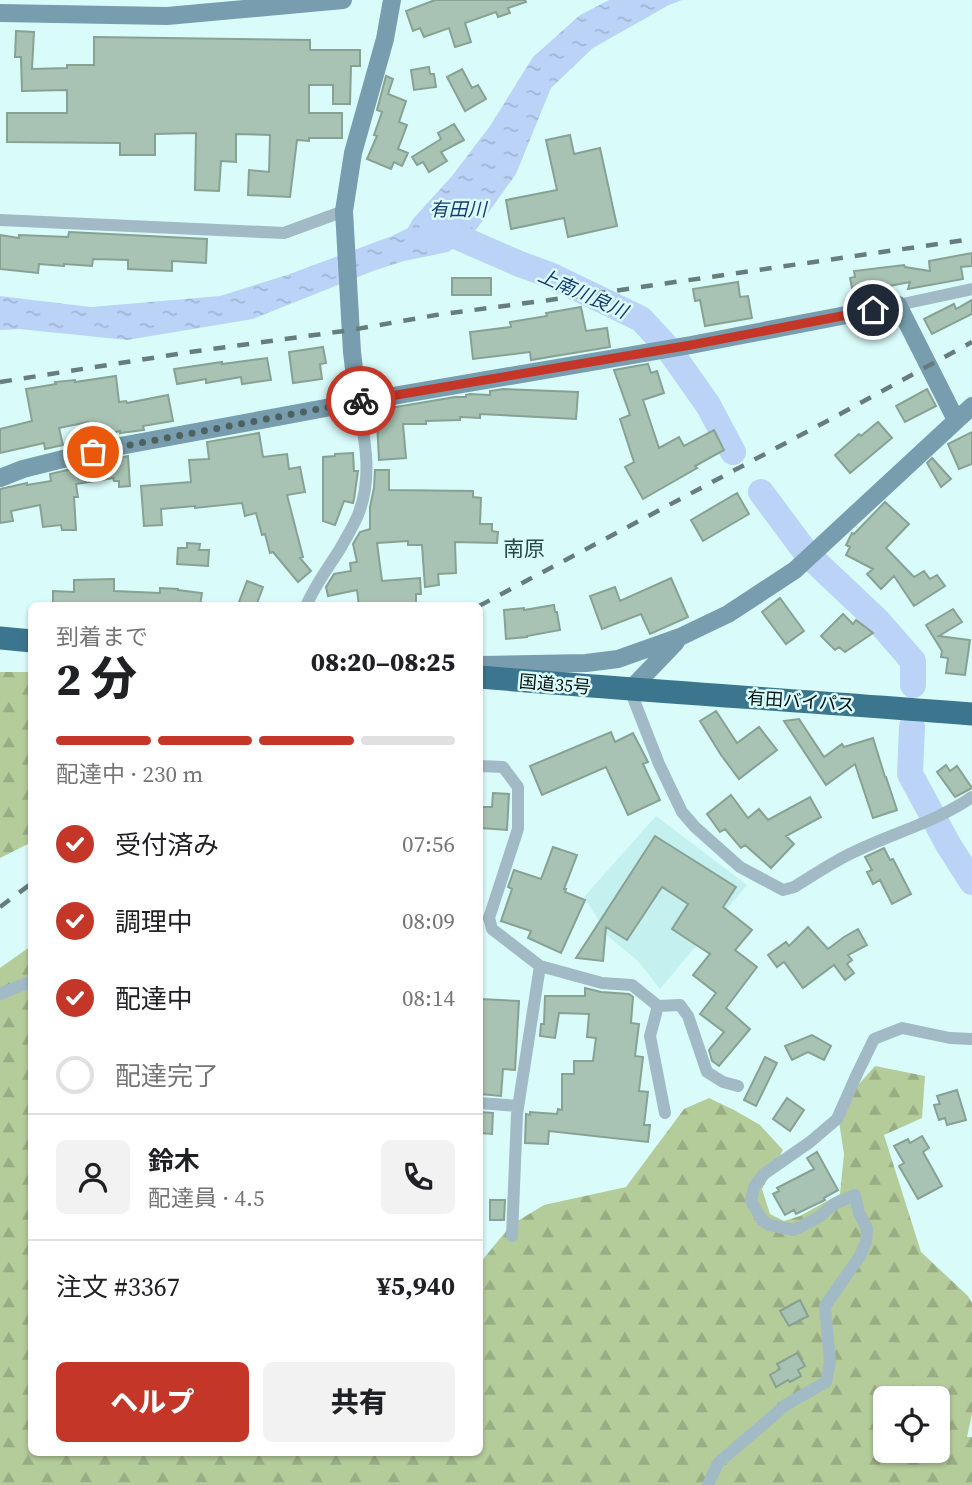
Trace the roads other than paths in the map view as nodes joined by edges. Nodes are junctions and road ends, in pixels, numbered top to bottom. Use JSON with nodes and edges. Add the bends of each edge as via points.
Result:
{"nodes":[{"id":1,"x":343,"y":0,"type":"edge"},
{"id":2,"x":393,"y":0,"type":"edge"},
{"id":3,"x":0,"y":13,"type":"edge"},
{"id":4,"x":344,"y":211,"type":"junction"},
{"id":5,"x":0,"y":220,"type":"edge"},
{"id":6,"x":972,"y":289,"type":"edge"},
{"id":7,"x":898,"y":304,"type":"junction"},
{"id":8,"x":358,"y":402,"type":"junction"},
{"id":9,"x":972,"y":405,"type":"edge"},
{"id":10,"x":956,"y":421,"type":"junction"},
{"id":11,"x":0,"y":478,"type":"edge"},
{"id":12,"x":308,"y":602,"type":"edge"},
{"id":13,"x":680,"y":637,"type":"junction"},
{"id":14,"x":0,"y":638,"type":"edge"},
{"id":15,"x":28,"y":641,"type":"edge"},
{"id":16,"x":483,"y":665,"type":"edge"},
{"id":17,"x":483,"y":677,"type":"edge"},
{"id":18,"x":630,"y":690,"type":"junction"},
{"id":19,"x":972,"y":714,"type":"edge"},
{"id":20,"x":483,"y":766,"type":"edge"},
{"id":21,"x":972,"y":797,"type":"edge"},
{"id":22,"x":485,"y":921,"type":"edge"},
{"id":23,"x":540,"y":966,"type":"junction"},
{"id":24,"x":28,"y":983,"type":"edge"},
{"id":25,"x":0,"y":994,"type":"edge"},
{"id":26,"x":659,"y":1006,"type":"junction"},
{"id":27,"x":972,"y":1039,"type":"edge"},
{"id":28,"x":738,"y":1086,"type":"dead end"},
{"id":29,"x":483,"y":1102,"type":"edge"},
{"id":30,"x":518,"y":1106,"type":"junction"},
{"id":31,"x":665,"y":1113,"type":"dead end"},
{"id":32,"x":512,"y":1236,"type":"dead end"},
{"id":33,"x":708,"y":1485,"type":"edge"}],
"edges":[{"from":1,"to":3,"type":"street","via":[[167,16]]},
{"from":2,"to":4,"type":"street","via":[[353,153]]},
{"from":4,"to":5,"type":"street","via":[[284,233]]},
{"from":4,"to":8,"type":"street"},
{"from":6,"to":7,"type":"street"},
{"from":7,"to":8,"type":"street"},
{"from":7,"to":10,"type":"street"},
{"from":8,"to":11,"type":"street","via":[[115,447]]},
{"from":8,"to":12,"type":"street","via":[[366,482],[358,515]]},
{"from":9,"to":10,"type":"street"},
{"from":10,"to":13,"type":"street","via":[[795,570],[728,614]]},
{"from":13,"to":16,"type":"street","via":[[618,659]]},
{"from":13,"to":18,"type":"street"},
{"from":14,"to":15,"type":"highway"},
{"from":17,"to":18,"type":"highway","name":"国道35号"},
{"from":18,"to":19,"type":"highway","name":"有田バイパス"},
{"from":18,"to":21,"type":"street","via":[[682,812],[740,867],[783,890]]},
{"from":20,"to":22,"type":"street","via":[[503,767],[518,787],[518,829]]},
{"from":22,"to":23,"type":"street"},
{"from":23,"to":26,"type":"street","via":[[602,983],[632,985]]},
{"from":23,"to":30,"type":"street"},
{"from":24,"to":25,"type":"street"},
{"from":26,"to":28,"type":"street","via":[[680,1005],[707,1072]]},
{"from":26,"to":31,"type":"street","via":[[650,1036]]},
{"from":27,"to":33,"type":"street","via":[[902,1028],[874,1039],[837,1119],[764,1174],[754,1187],[751,1201],[762,1220],[794,1230],[855,1195],[867,1229],[866,1242],[825,1306],[830,1362],[826,1382],[787,1404],[718,1463]]},
{"from":29,"to":30,"type":"street"},
{"from":30,"to":32,"type":"street"}]}
